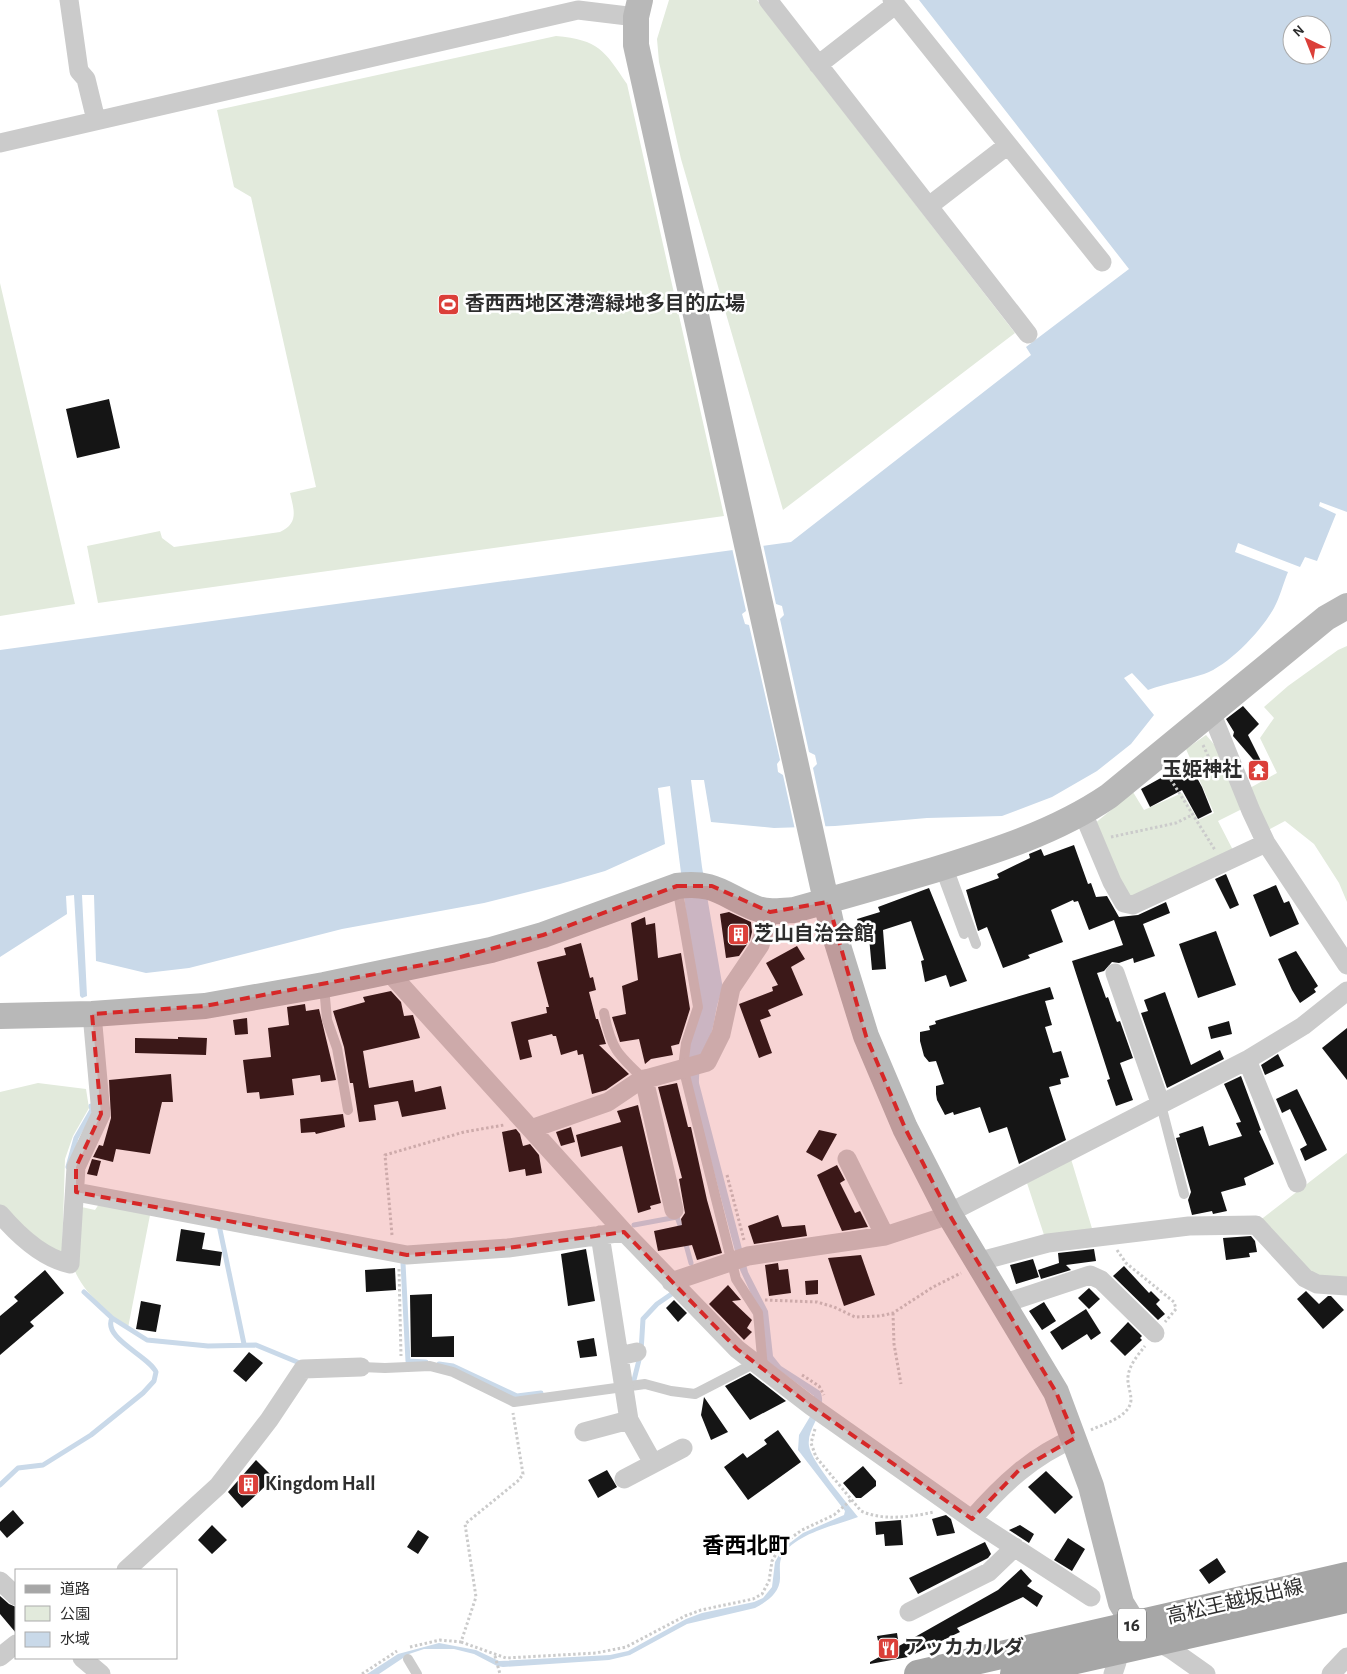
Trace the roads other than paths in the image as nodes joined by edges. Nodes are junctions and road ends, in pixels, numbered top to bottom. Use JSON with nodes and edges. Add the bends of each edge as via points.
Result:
{"nodes":[{"id":1,"x":69,"y":0,"type":"edge"},
{"id":2,"x":768,"y":0,"type":"edge"},
{"id":3,"x":893,"y":2,"type":"edge"},
{"id":4,"x":638,"y":8,"type":"edge"},
{"id":5,"x":818,"y":65,"type":"junction"},
{"id":6,"x":96,"y":120,"type":"junction"},
{"id":7,"x":0,"y":143,"type":"edge"},
{"id":8,"x":1008,"y":145,"type":"junction"},
{"id":9,"x":929,"y":206,"type":"junction"},
{"id":10,"x":1102,"y":262,"type":"dead end"},
{"id":11,"x":1028,"y":334,"type":"dead end"},
{"id":12,"x":1347,"y":606,"type":"edge"},
{"id":13,"x":1211,"y":712,"type":"junction"},
{"id":14,"x":1083,"y":813,"type":"junction"},
{"id":15,"x":1266,"y":842,"type":"junction"},
{"id":16,"x":944,"y":867,"type":"junction"},
{"id":17,"x":677,"y":886,"type":"junction"},
{"id":18,"x":828,"y":902,"type":"junction"},
{"id":19,"x":770,"y":912,"type":"junction"},
{"id":20,"x":964,"y":934,"type":"dead end"},
{"id":21,"x":976,"y":944,"type":"dead end"},
{"id":22,"x":1347,"y":965,"type":"edge"},
{"id":23,"x":388,"y":971,"type":"junction"},
{"id":24,"x":1116,"y":973,"type":"dead end"},
{"id":25,"x":324,"y":985,"type":"junction"},
{"id":26,"x":1347,"y":991,"type":"edge"},
{"id":27,"x":604,"y":1013,"type":"dead end"},
{"id":28,"x":92,"y":1014,"type":"junction"},
{"id":29,"x":0,"y":1016,"type":"edge"},
{"id":30,"x":1247,"y":1060,"type":"junction"},
{"id":31,"x":683,"y":1068,"type":"junction"},
{"id":32,"x":644,"y":1079,"type":"junction"},
{"id":33,"x":1161,"y":1106,"type":"junction"},
{"id":34,"x":348,"y":1110,"type":"dead end"},
{"id":35,"x":527,"y":1125,"type":"junction"},
{"id":36,"x":847,"y":1159,"type":"dead end"},
{"id":37,"x":1297,"y":1183,"type":"dead end"},
{"id":38,"x":76,"y":1192,"type":"junction"},
{"id":39,"x":1184,"y":1194,"type":"dead end"},
{"id":40,"x":674,"y":1210,"type":"dead end"},
{"id":41,"x":0,"y":1214,"type":"edge"},
{"id":42,"x":949,"y":1214,"type":"junction"},
{"id":43,"x":624,"y":1232,"type":"junction"},
{"id":44,"x":600,"y":1235,"type":"junction"},
{"id":45,"x":885,"y":1236,"type":"junction"},
{"id":46,"x":739,"y":1259,"type":"junction"},
{"id":47,"x":978,"y":1264,"type":"junction"},
{"id":48,"x":671,"y":1282,"type":"junction"},
{"id":49,"x":1347,"y":1286,"type":"edge"},
{"id":50,"x":1002,"y":1304,"type":"junction"},
{"id":51,"x":1155,"y":1333,"type":"road end"},
{"id":52,"x":759,"y":1366,"type":"junction"},
{"id":53,"x":361,"y":1367,"type":"joint"},
{"id":54,"x":622,"y":1386,"type":"junction"},
{"id":55,"x":630,"y":1420,"type":"junction"},
{"id":56,"x":584,"y":1432,"type":"dead end"},
{"id":57,"x":1075,"y":1438,"type":"junction"},
{"id":58,"x":683,"y":1448,"type":"dead end"},
{"id":59,"x":653,"y":1464,"type":"junction"},
{"id":60,"x":624,"y":1480,"type":"dead end"},
{"id":61,"x":972,"y":1519,"type":"junction"},
{"id":62,"x":1015,"y":1547,"type":"junction"},
{"id":63,"x":127,"y":1569,"type":"edge"},
{"id":64,"x":1347,"y":1576,"type":"edge"},
{"id":65,"x":0,"y":1581,"type":"edge"},
{"id":66,"x":15,"y":1595,"type":"edge"},
{"id":67,"x":1091,"y":1597,"type":"dead end"},
{"id":68,"x":1347,"y":1598,"type":"edge"},
{"id":69,"x":909,"y":1612,"type":"dead end"},
{"id":70,"x":1126,"y":1644,"type":"edge"},
{"id":71,"x":15,"y":1645,"type":"edge"},
{"id":72,"x":0,"y":1657,"type":"edge"},
{"id":73,"x":1347,"y":1657,"type":"edge"},
{"id":74,"x":83,"y":1659,"type":"edge"},
{"id":75,"x":408,"y":1659,"type":"dead end"},
{"id":76,"x":101,"y":1674,"type":"edge"},
{"id":77,"x":417,"y":1674,"type":"edge"},
{"id":78,"x":921,"y":1674,"type":"edge"},
{"id":79,"x":1014,"y":1674,"type":"edge"},
{"id":80,"x":1206,"y":1674,"type":"edge"},
{"id":81,"x":1331,"y":1674,"type":"edge"}],
"edges":[{"from":1,"to":6,"type":"street","via":[[79,72],[86,79]]},
{"from":2,"to":5,"type":"street"},
{"from":3,"to":5,"type":"street"},
{"from":3,"to":8,"type":"street"},
{"from":4,"to":6,"type":"street","via":[[578,10]]},
{"from":4,"to":18,"type":"street","via":[[636,45]]},
{"from":5,"to":9,"type":"street"},
{"from":6,"to":7,"type":"street"},
{"from":8,"to":9,"type":"street"},
{"from":8,"to":10,"type":"street"},
{"from":9,"to":11,"type":"street"},
{"from":12,"to":13,"type":"street","via":[[1326,618]]},
{"from":13,"to":14,"type":"street","via":[[1110,796]]},
{"from":13,"to":15,"type":"street","via":[[1250,811]]},
{"from":14,"to":15,"type":"street","via":[[1124,904],[1133,905]]},
{"from":14,"to":16,"type":"street","via":[[1043,833]]},
{"from":15,"to":22,"type":"street"},
{"from":16,"to":18,"type":"street"},
{"from":16,"to":20,"type":"lane"},
{"from":16,"to":21,"type":"lane"},
{"from":17,"to":19,"type":"street","via":[[712,886]]},
{"from":17,"to":23,"type":"street","via":[[627,906],[491,950]]},
{"from":17,"to":31,"type":"lane","via":[[698,1007],[686,1043]]},
{"from":18,"to":19,"type":"street"},
{"from":18,"to":42,"type":"street","via":[[866,1036],[905,1128]]},
{"from":19,"to":31,"type":"street","via":[[760,946],[731,988],[721,1034],[707,1062]]},
{"from":23,"to":25,"type":"street"},
{"from":23,"to":35,"type":"street"},
{"from":24,"to":33,"type":"street"},
{"from":25,"to":28,"type":"street","via":[[205,1006]]},
{"from":25,"to":34,"type":"lane","via":[[327,1020],[337,1048]]},
{"from":26,"to":30,"type":"street","via":[[1303,1026]]},
{"from":27,"to":32,"type":"lane","via":[[612,1046]]},
{"from":28,"to":29,"type":"street"},
{"from":28,"to":38,"type":"street","via":[[101,1114],[76,1167]]},
{"from":30,"to":33,"type":"street"},
{"from":30,"to":37,"type":"street"},
{"from":31,"to":32,"type":"street"},
{"from":31,"to":46,"type":"lane"},
{"from":32,"to":35,"type":"street","via":[[608,1102]]},
{"from":32,"to":40,"type":"street"},
{"from":33,"to":39,"type":"lane"},
{"from":33,"to":42,"type":"street"},
{"from":35,"to":43,"type":"street"},
{"from":36,"to":45,"type":"street"},
{"from":38,"to":41,"type":"street","via":[[70,1264],[32,1245]]},
{"from":38,"to":44,"type":"street","via":[[407,1255],[508,1248]]},
{"from":42,"to":45,"type":"street"},
{"from":42,"to":47,"type":"street"},
{"from":43,"to":44,"type":"street"},
{"from":43,"to":48,"type":"street"},
{"from":44,"to":54,"type":"street","via":[[628,1354]]},
{"from":45,"to":46,"type":"street"},
{"from":46,"to":48,"type":"street"},
{"from":46,"to":52,"type":"lane","via":[[736,1279],[758,1313]]},
{"from":47,"to":49,"type":"street","via":[[1048,1243],[1189,1226],[1256,1224],[1305,1278],[1316,1284]]},
{"from":47,"to":50,"type":"street"},
{"from":48,"to":52,"type":"street","via":[[737,1349]]},
{"from":50,"to":51,"type":"street","via":[[1090,1275],[1101,1280]]},
{"from":50,"to":57,"type":"street","via":[[1056,1392]]},
{"from":52,"to":54,"type":"lane","via":[[695,1394],[645,1384]]},
{"from":52,"to":61,"type":"street"},
{"from":53,"to":54,"type":"lane","via":[[430,1366],[453,1372],[514,1402]]},
{"from":53,"to":63,"type":"street","via":[[303,1369],[218,1486]]},
{"from":54,"to":55,"type":"street"},
{"from":55,"to":56,"type":"street"},
{"from":55,"to":59,"type":"street"},
{"from":57,"to":61,"type":"street","via":[[1019,1470]]},
{"from":57,"to":70,"type":"street","via":[[1103,1527],[1121,1603]]},
{"from":58,"to":59,"type":"street"},
{"from":59,"to":60,"type":"street"},
{"from":61,"to":62,"type":"street"},
{"from":62,"to":67,"type":"street"},
{"from":62,"to":69,"type":"street","via":[[988,1572]]},
{"from":64,"to":70,"type":"main road","name":"高松王越坂出線","number":"16"},
{"from":65,"to":66,"type":"street"},
{"from":68,"to":70,"type":"main road","name":"高松王越坂出線","number":"16"},
{"from":70,"to":78,"type":"main road","name":"高松王越坂出線","number":"16"},
{"from":70,"to":79,"type":"main road","name":"高松王越坂出線","number":"16"},
{"from":70,"to":80,"type":"street","via":[[1172,1650]]},
{"from":71,"to":72,"type":"street"},
{"from":73,"to":81,"type":"street"},
{"from":74,"to":76,"type":"street"},
{"from":75,"to":77,"type":"lane"}]}
